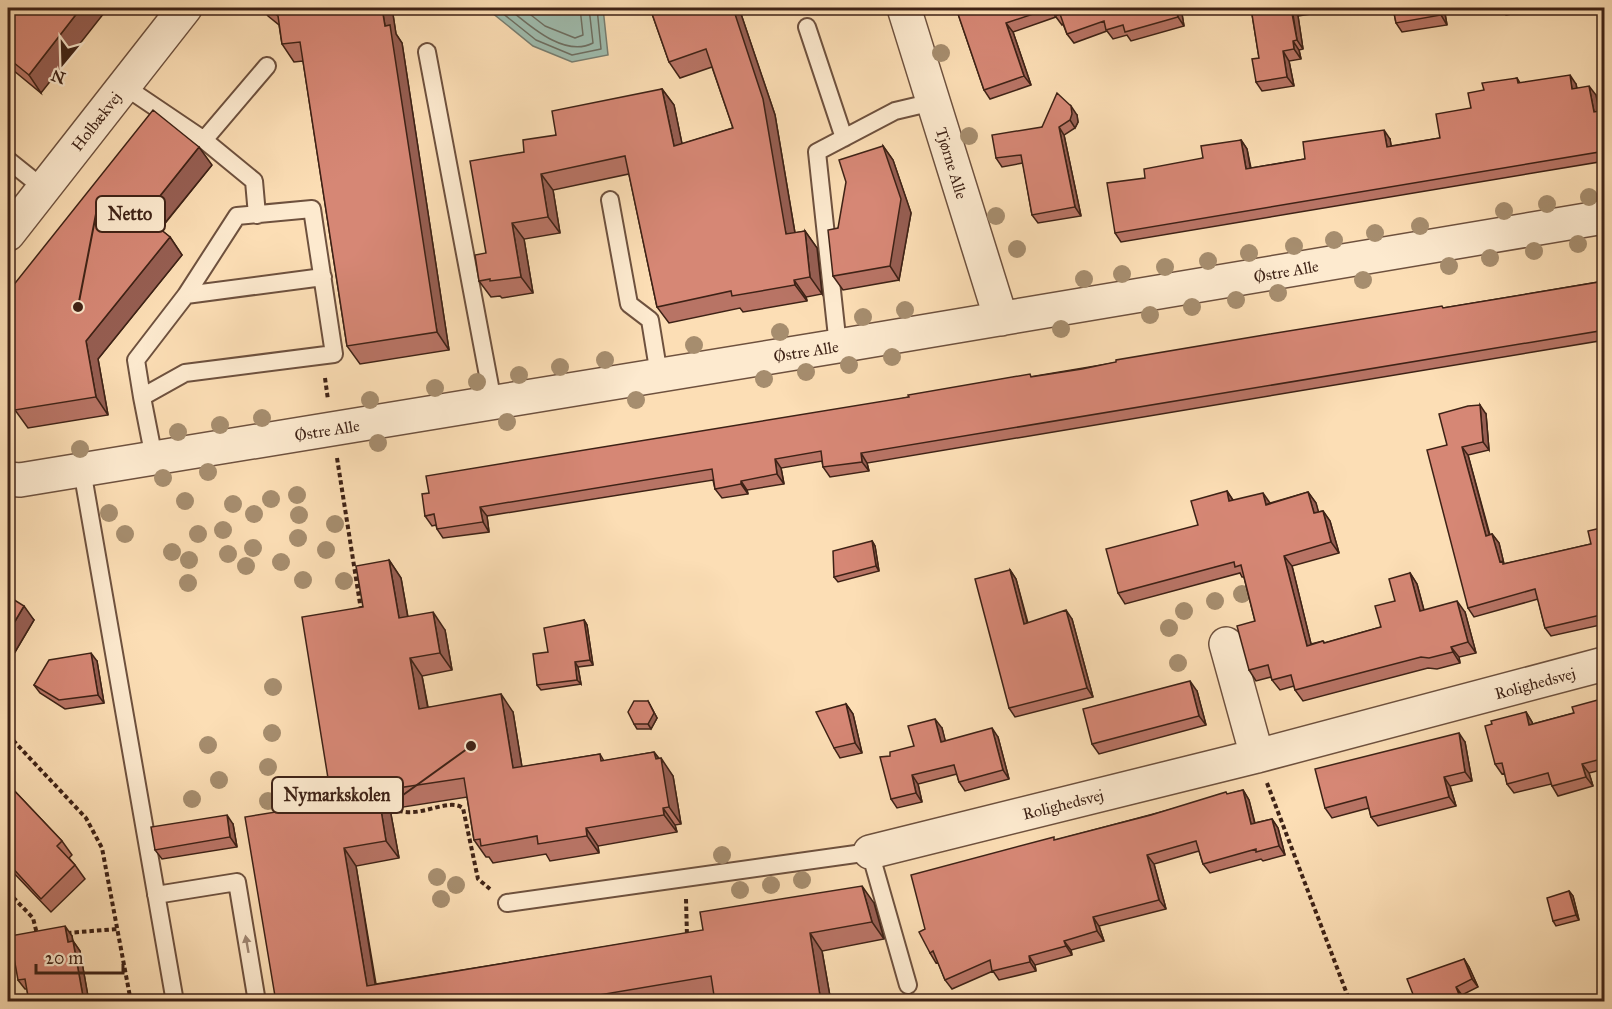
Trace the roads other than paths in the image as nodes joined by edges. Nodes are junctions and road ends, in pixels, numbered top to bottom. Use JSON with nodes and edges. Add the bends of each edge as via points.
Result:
{"nodes":[{"id":1,"x":185,"y":8,"type":"edge"},
{"id":2,"x":904,"y":8,"type":"edge"},
{"id":3,"x":807,"y":27,"type":"dead end"},
{"id":4,"x":427,"y":52,"type":"dead end"},
{"id":5,"x":267,"y":66,"type":"dead end"},
{"id":6,"x":124,"y":86,"type":"junction"},
{"id":7,"x":933,"y":102,"type":"junction"},
{"id":8,"x":844,"y":138,"type":"junction"},
{"id":9,"x":204,"y":140,"type":"junction"},
{"id":10,"x":8,"y":160,"type":"edge"},
{"id":11,"x":43,"y":188,"type":"junction"},
{"id":12,"x":610,"y":200,"type":"dead end"},
{"id":13,"x":257,"y":214,"type":"junction"},
{"id":14,"x":1605,"y":217,"type":"edge"},
{"id":15,"x":8,"y":234,"type":"edge"},
{"id":16,"x":323,"y":277,"type":"junction"},
{"id":17,"x":186,"y":295,"type":"junction"},
{"id":18,"x":1001,"y":319,"type":"junction"},
{"id":19,"x":838,"y":346,"type":"junction"},
{"id":20,"x":659,"y":375,"type":"junction"},
{"id":21,"x":142,"y":397,"type":"junction"},
{"id":22,"x":494,"y":402,"type":"junction"},
{"id":23,"x":154,"y":458,"type":"junction"},
{"id":24,"x":82,"y":470,"type":"junction"},
{"id":25,"x":8,"y":479,"type":"edge"},
{"id":26,"x":1226,"y":644,"type":"dead end"},
{"id":27,"x":1605,"y":664,"type":"edge"},
{"id":28,"x":1257,"y":756,"type":"junction"},
{"id":29,"x":870,"y":852,"type":"junction"},
{"id":30,"x":156,"y":895,"type":"junction"},
{"id":31,"x":507,"y":903,"type":"road end"},
{"id":32,"x":908,"y":986,"type":"dead end"},
{"id":33,"x":175,"y":1002,"type":"edge"},
{"id":34,"x":257,"y":1002,"type":"edge"}],
"edges":[{"from":1,"to":6,"type":"street","name":"Holbækvej"},
{"from":2,"to":7,"type":"street","name":"Tjørne Alle"},
{"from":3,"to":8,"type":"lane"},
{"from":4,"to":22,"type":"lane"},
{"from":5,"to":9,"type":"lane"},
{"from":6,"to":9,"type":"lane"},
{"from":6,"to":11,"type":"street","name":"Holbækvej"},
{"from":7,"to":8,"type":"lane","via":[[895,111]]},
{"from":7,"to":18,"type":"street","name":"Tjørne Alle"},
{"from":8,"to":19,"type":"lane","via":[[817,152]]},
{"from":9,"to":13,"type":"lane","via":[[254,181]]},
{"from":10,"to":11,"type":"lane"},
{"from":11,"to":15,"type":"street","name":"Holbækvej"},
{"from":12,"to":20,"type":"lane","via":[[629,304],[650,320]]},
{"from":13,"to":16,"type":"lane","via":[[312,209]]},
{"from":13,"to":17,"type":"lane","via":[[237,216]]},
{"from":14,"to":18,"type":"street","name":"Østre Alle"},
{"from":16,"to":17,"type":"lane"},
{"from":16,"to":21,"type":"lane","via":[[334,354],[185,374]]},
{"from":17,"to":21,"type":"lane","via":[[136,360]]},
{"from":18,"to":19,"type":"street","name":"Østre Alle"},
{"from":19,"to":20,"type":"street","name":"Østre Alle"},
{"from":20,"to":22,"type":"street","name":"Østre Alle"},
{"from":21,"to":23,"type":"lane"},
{"from":22,"to":23,"type":"street","name":"Østre Alle"},
{"from":23,"to":24,"type":"street","name":"Østre Alle"},
{"from":24,"to":25,"type":"street","name":"Østre Alle"},
{"from":24,"to":30,"type":"lane"},
{"from":26,"to":28,"type":"street"},
{"from":27,"to":28,"type":"street","name":"Rolighedsvej"},
{"from":28,"to":29,"type":"street","name":"Rolighedsvej"},
{"from":29,"to":31,"type":"lane"},
{"from":29,"to":32,"type":"lane"},
{"from":30,"to":33,"type":"lane"},
{"from":34,"to":30,"type":"lane","one_way":true,"via":[[237,882]]}]}
